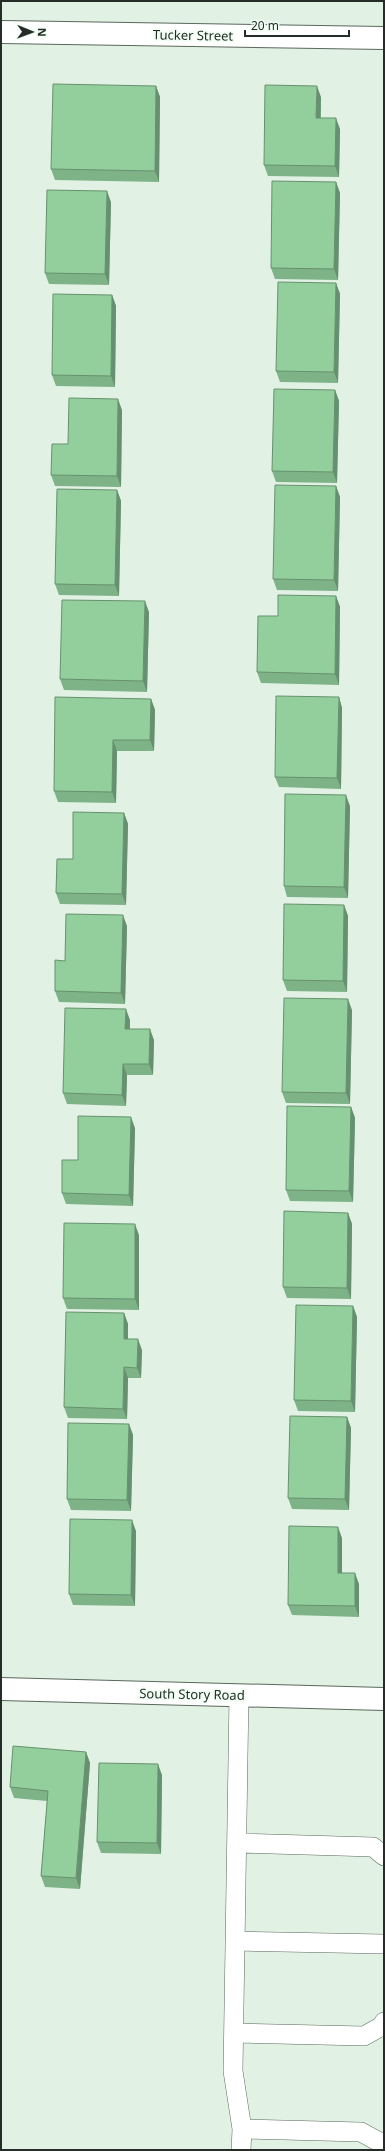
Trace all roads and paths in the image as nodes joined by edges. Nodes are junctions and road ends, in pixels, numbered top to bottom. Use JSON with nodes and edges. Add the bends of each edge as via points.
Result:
{"nodes":[{"id":1,"x":1,"y":32,"type":"edge"},
{"id":2,"x":384,"y":38,"type":"edge"},
{"id":3,"x":1,"y":1689,"type":"edge"},
{"id":4,"x":239,"y":1695,"type":"junction"},
{"id":5,"x":384,"y":1699,"type":"edge"},
{"id":6,"x":236,"y":1843,"type":"junction"},
{"id":7,"x":384,"y":1856,"type":"edge"},
{"id":8,"x":235,"y":1941,"type":"junction"},
{"id":9,"x":384,"y":1944,"type":"edge"},
{"id":10,"x":384,"y":2022,"type":"edge"},
{"id":11,"x":234,"y":2033,"type":"junction"},
{"id":12,"x":242,"y":2129,"type":"junction"},
{"id":13,"x":241,"y":2150,"type":"edge"},
{"id":14,"x":383,"y":2150,"type":"edge"}],
"edges":[{"from":1,"to":2,"type":"main road","name":"Tucker Street"},
{"from":3,"to":4,"type":"main road","name":"South Story Road"},
{"from":4,"to":5,"type":"main road","name":"South Story Road"},
{"from":4,"to":6,"type":"lane"},
{"from":6,"to":7,"type":"lane","via":[[373,1847]]},
{"from":6,"to":8,"type":"lane"},
{"from":8,"to":9,"type":"lane"},
{"from":8,"to":11,"type":"lane"},
{"from":10,"to":11,"type":"lane","via":[[382,2026],[364,2036]]},
{"from":11,"to":12,"type":"lane","via":[[233,2071]]},
{"from":12,"to":13,"type":"lane"},
{"from":12,"to":14,"type":"lane","via":[[361,2132],[381,2144]]}]}
